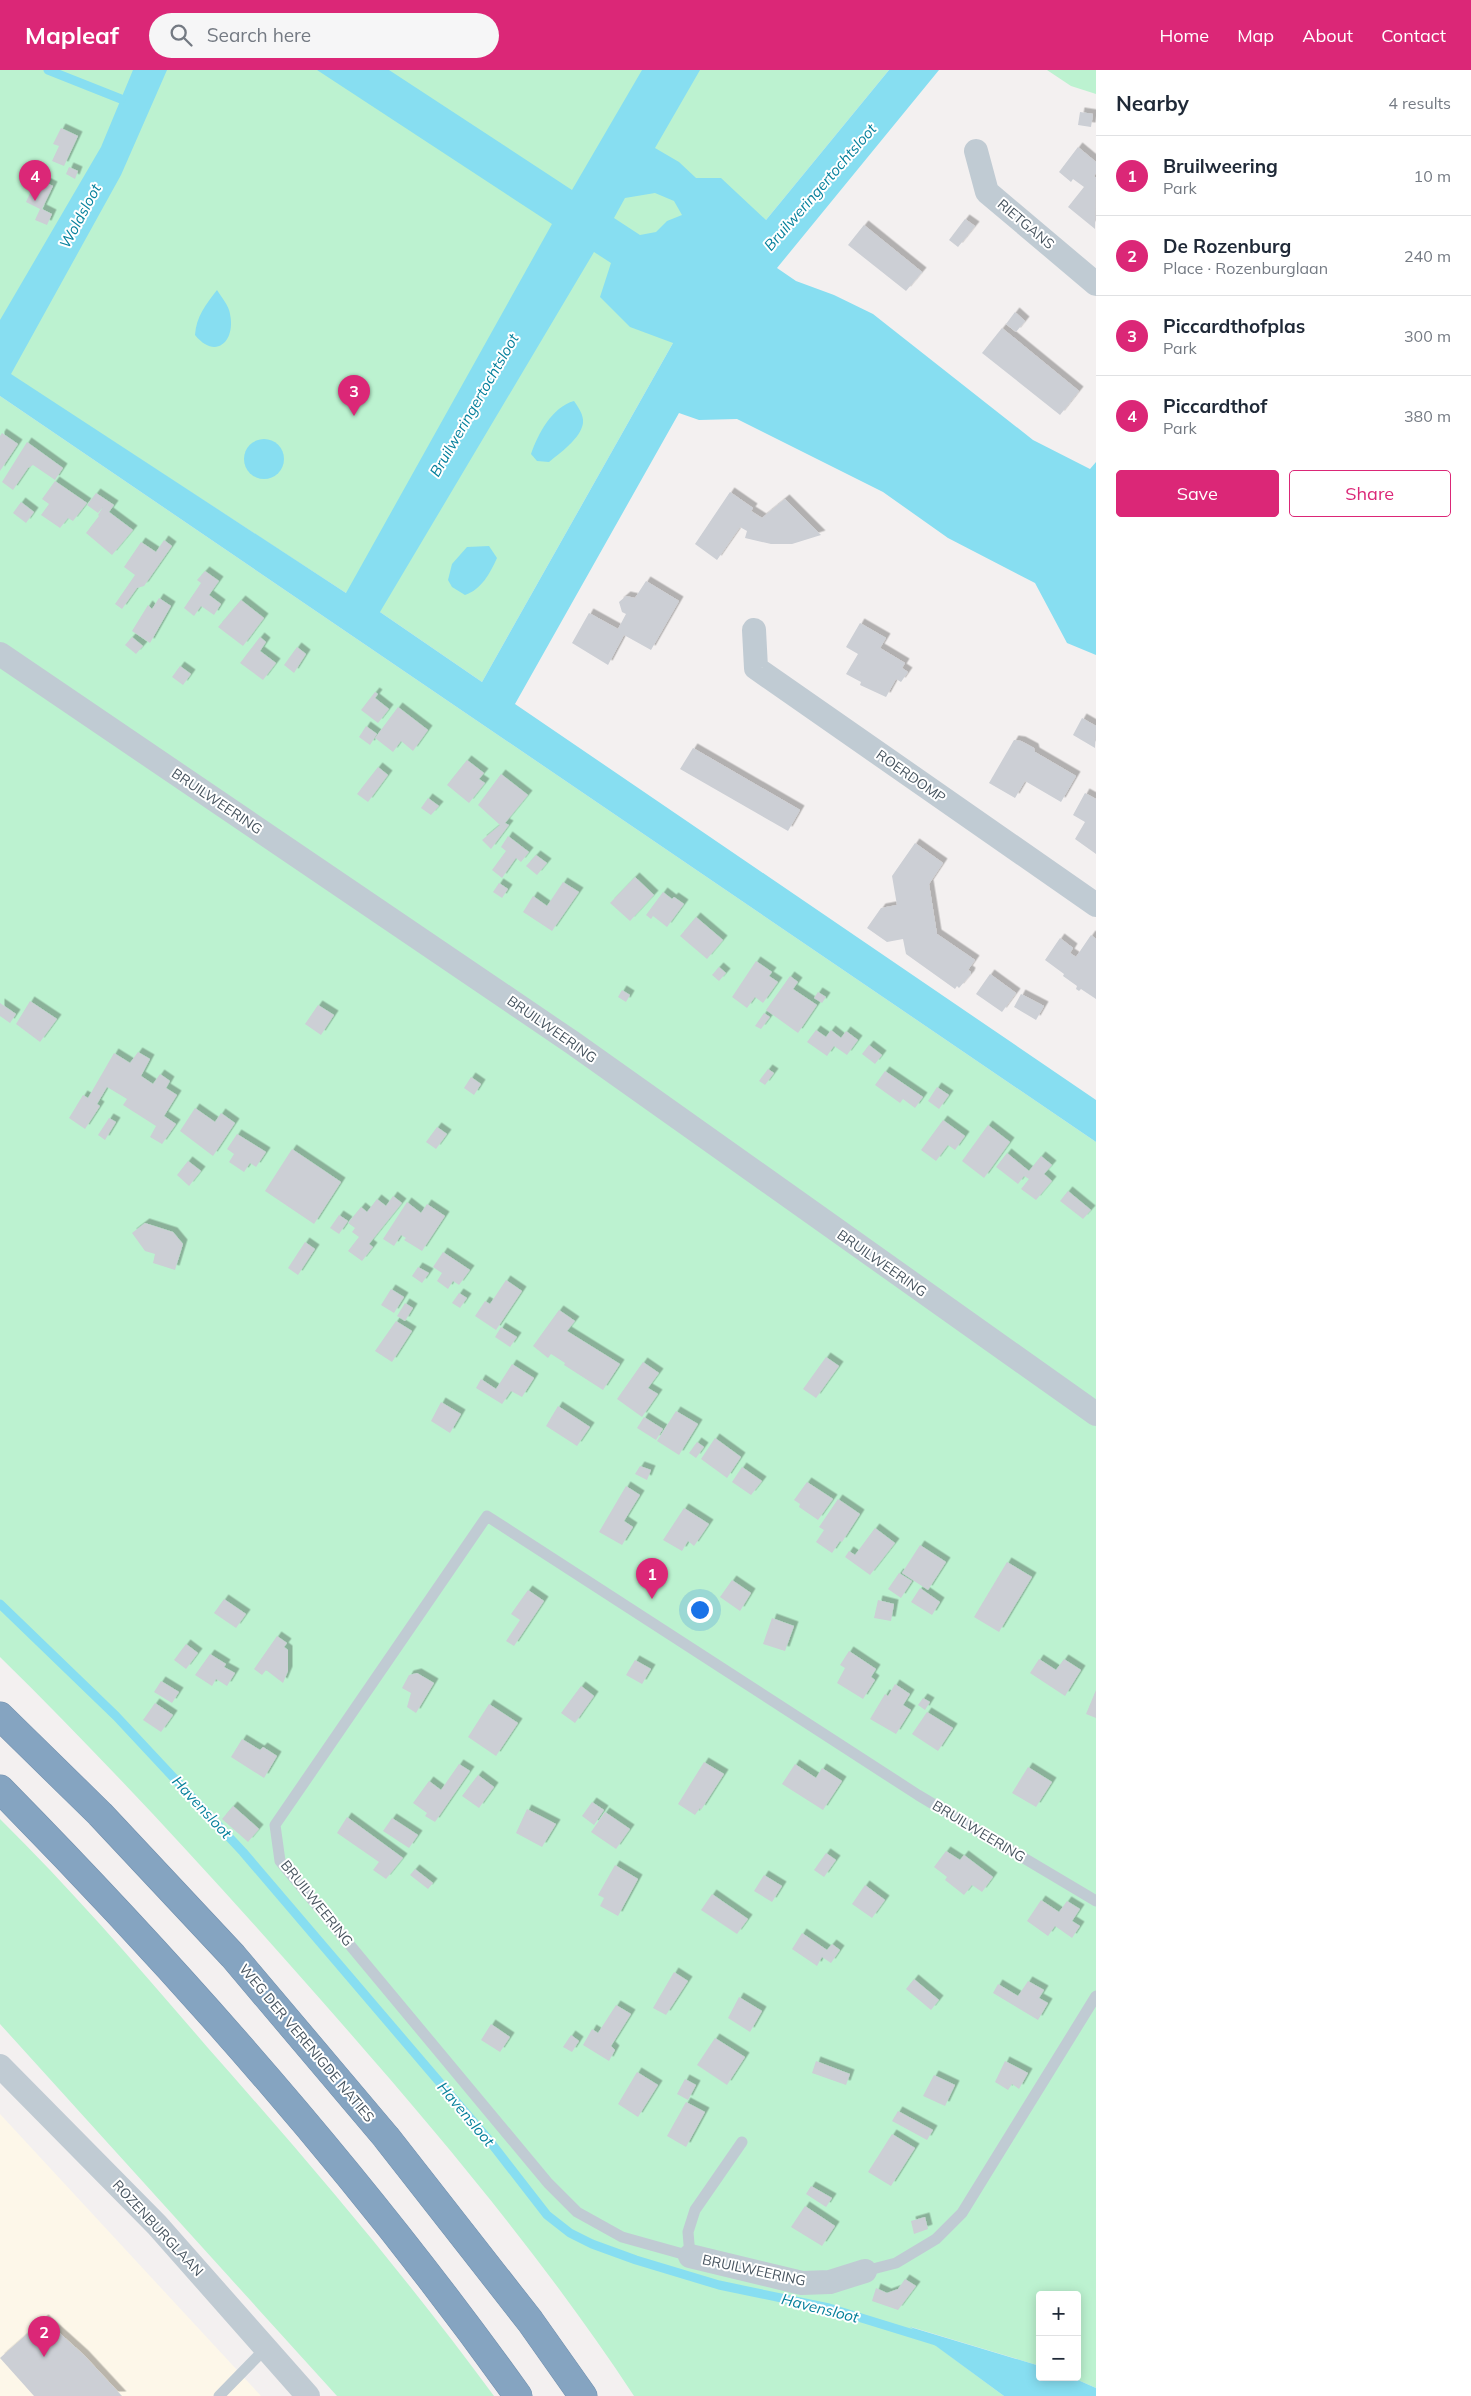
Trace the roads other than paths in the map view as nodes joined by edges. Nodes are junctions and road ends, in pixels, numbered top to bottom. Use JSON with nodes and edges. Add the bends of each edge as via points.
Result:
{"nodes":[{"id":1,"x":976,"y":151,"type":"dead end"},
{"id":2,"x":1096,"y":284,"type":"edge"},
{"id":3,"x":754,"y":630,"type":"dead end"},
{"id":4,"x":0,"y":654,"type":"edge"},
{"id":5,"x":1096,"y":905,"type":"edge"},
{"id":6,"x":1096,"y":1414,"type":"edge"},
{"id":7,"x":0,"y":1716,"type":"edge"},
{"id":8,"x":0,"y":1789,"type":"edge"},
{"id":9,"x":1096,"y":1901,"type":"edge"},
{"id":10,"x":1096,"y":1996,"type":"edge"},
{"id":11,"x":0,"y":2066,"type":"edge"},
{"id":12,"x":742,"y":2142,"type":"dead end"},
{"id":13,"x":690,"y":2256,"type":"junction"},
{"id":14,"x":865,"y":2271,"type":"joint"},
{"id":15,"x":266,"y":2348,"type":"junction"},
{"id":16,"x":303,"y":2394,"type":"edge"},
{"id":17,"x":219,"y":2396,"type":"edge"},
{"id":18,"x":518,"y":2396,"type":"edge"},
{"id":19,"x":583,"y":2396,"type":"edge"}],
"edges":[{"from":1,"to":2,"type":"street","name":"RIETGANS","via":[[987,192]]},
{"from":3,"to":5,"type":"street","name":"ROERDOMP","via":[[756,668]]},
{"from":4,"to":6,"type":"street","name":"BRUILWEERING","via":[[573,1043]]},
{"from":7,"to":19,"type":"highway","name":"WEG DER VERENIGDE NATIES","via":[[100,1814],[233,1956],[386,2137],[530,2320]]},
{"from":8,"to":18,"type":"highway","via":[[101,1891],[252,2059],[351,2176]]},
{"from":9,"to":13,"type":"lane","name":"BRUILWEERING","via":[[918,1795],[487,1516],[275,1825],[280,1861],[548,2183],[577,2212],[622,2236]]},
{"from":10,"to":14,"type":"lane","name":"BRUILWEERING","via":[[962,2213],[936,2239],[896,2263]]},
{"from":11,"to":15,"type":"street","name":"ROZENBURGLAAN","via":[[157,2224]]},
{"from":12,"to":13,"type":"lane","name":"BRUILWEERING","via":[[695,2210],[688,2232]]},
{"from":13,"to":14,"type":"street","name":"BRUILWEERING","via":[[802,2283],[830,2282]]},
{"from":15,"to":16,"type":"street","name":"ROZENBURGLAAN"},
{"from":15,"to":17,"type":"lane"}]}
